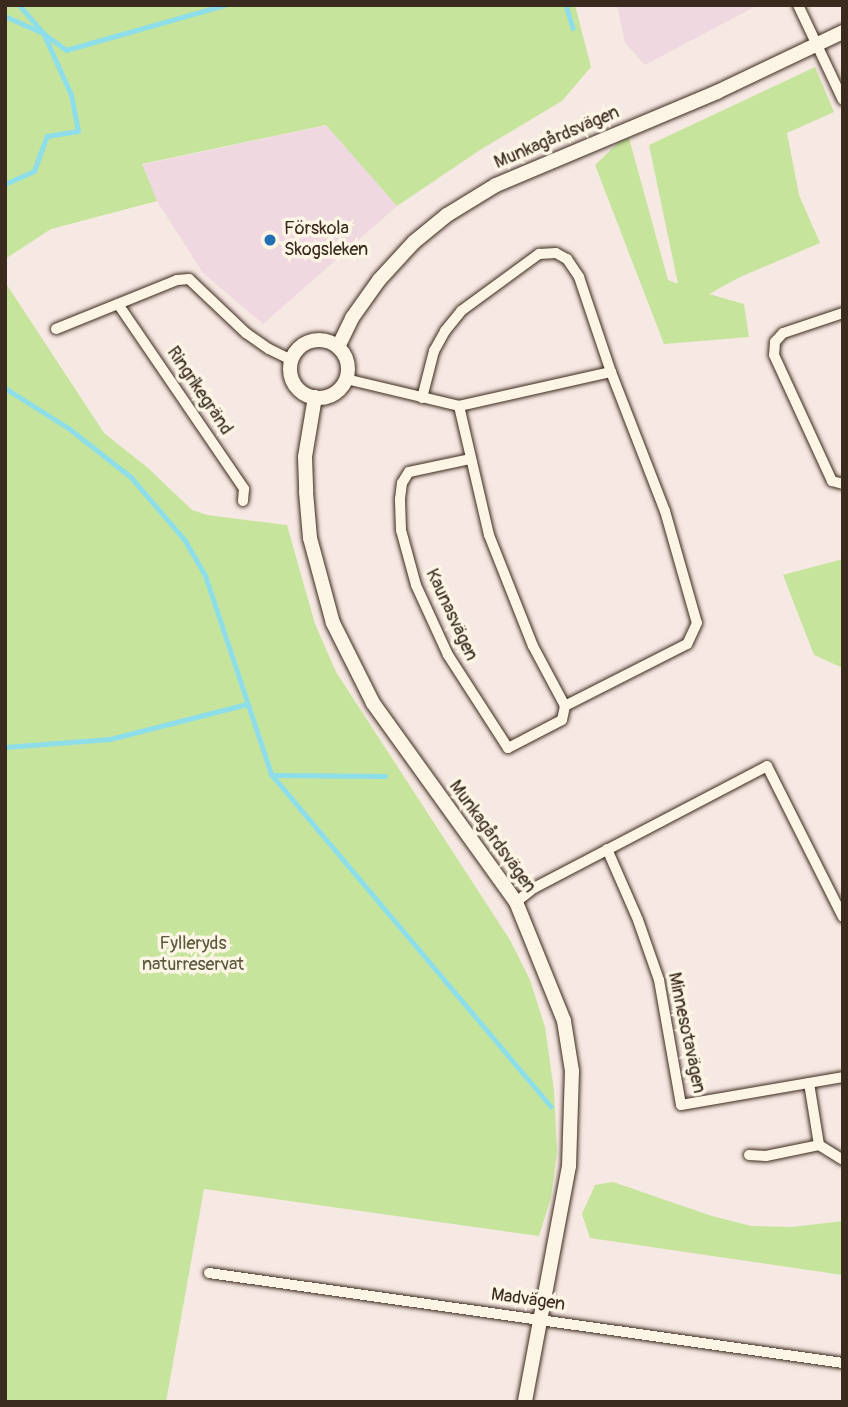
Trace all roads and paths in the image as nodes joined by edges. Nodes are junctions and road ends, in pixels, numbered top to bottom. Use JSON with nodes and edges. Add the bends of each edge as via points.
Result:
{"nodes":[{"id":1,"x":798,"y":5,"type":"edge"},
{"id":2,"x":843,"y":32,"type":"edge"},
{"id":3,"x":818,"y":43,"type":"junction"},
{"id":4,"x":843,"y":100,"type":"edge"},
{"id":5,"x":118,"y":304,"type":"junction"},
{"id":6,"x":843,"y":313,"type":"edge"},
{"id":7,"x":56,"y":329,"type":"dead end"},
{"id":8,"x":338,"y":346,"type":"junction"},
{"id":9,"x":292,"y":360,"type":"junction"},
{"id":10,"x":611,"y":372,"type":"junction"},
{"id":11,"x":346,"y":379,"type":"junction"},
{"id":12,"x":315,"y":397,"type":"junction"},
{"id":13,"x":422,"y":398,"type":"junction"},
{"id":14,"x":458,"y":406,"type":"junction"},
{"id":15,"x":470,"y":459,"type":"junction"},
{"id":16,"x":843,"y":484,"type":"edge"},
{"id":17,"x":243,"y":501,"type":"dead end"},
{"id":18,"x":565,"y":706,"type":"junction"},
{"id":19,"x":607,"y":849,"type":"junction"},
{"id":20,"x":516,"y":902,"type":"junction"},
{"id":21,"x":843,"y":917,"type":"edge"},
{"id":22,"x":843,"y":1077,"type":"edge"},
{"id":23,"x":809,"y":1083,"type":"junction"},
{"id":24,"x":819,"y":1146,"type":"junction"},
{"id":25,"x":749,"y":1155,"type":"dead end"},
{"id":26,"x":843,"y":1160,"type":"edge"},
{"id":27,"x":209,"y":1273,"type":"dead end"},
{"id":28,"x":539,"y":1319,"type":"junction"},
{"id":29,"x":843,"y":1363,"type":"edge"},
{"id":30,"x":525,"y":1402,"type":"edge"}],
"edges":[{"from":1,"to":3,"type":"street"},
{"from":2,"to":3,"type":"street","name":"Munkagårdsvägen"},
{"from":3,"to":4,"type":"street"},
{"from":3,"to":8,"type":"street","name":"Munkagårdsvägen","via":[[717,92],[496,184],[414,242],[379,280]]},
{"from":5,"to":7,"type":"street"},
{"from":5,"to":9,"type":"street","via":[[177,279],[189,279],[246,333]]},
{"from":5,"to":17,"type":"street","name":"Ringrikegränd","via":[[244,489]]},
{"from":6,"to":16,"type":"street","via":[[783,334],[775,342],[774,355],[832,481]]},
{"from":8,"to":9,"type":"street","via":[[315,340],[301,346]]},
{"from":8,"to":11,"type":"street","via":[[347,362]]},
{"from":9,"to":12,"type":"street","via":[[295,384]]},
{"from":10,"to":13,"type":"street","name":"Kaunasvägen","via":[[579,277],[567,259],[556,253],[539,254],[461,311],[434,351]]},
{"from":10,"to":14,"type":"street"},
{"from":10,"to":18,"type":"street","name":"Kaunasvägen","via":[[665,511],[697,623],[687,644]]},
{"from":11,"to":12,"type":"street","via":[[337,392]]},
{"from":11,"to":13,"type":"street"},
{"from":12,"to":20,"type":"street","name":"Munkagårdsvägen","via":[[307,434],[306,492],[310,538],[333,624],[373,703]]},
{"from":13,"to":14,"type":"street"},
{"from":14,"to":15,"type":"street"},
{"from":15,"to":18,"type":"street","via":[[489,536],[533,646]]},
{"from":15,"to":18,"type":"street","name":"Kaunasvägen","via":[[409,472],[402,483],[401,530],[416,585],[448,655],[508,748],[562,720]]},
{"from":19,"to":20,"type":"street"},
{"from":19,"to":21,"type":"street","via":[[767,766]]},
{"from":19,"to":23,"type":"street","name":"Minnesotavägen","via":[[659,980],[681,1105]]},
{"from":20,"to":28,"type":"street","name":"Munkagårdsvägen","via":[[564,1021],[572,1071],[569,1166]]},
{"from":22,"to":23,"type":"street","name":"Minnesotavägen"},
{"from":23,"to":24,"type":"street"},
{"from":24,"to":25,"type":"street"},
{"from":24,"to":26,"type":"street"},
{"from":27,"to":28,"type":"street","name":"Madvägen"},
{"from":28,"to":29,"type":"street","name":"Madvägen"},
{"from":28,"to":30,"type":"street","name":"Munkagårdsvägen"}]}
